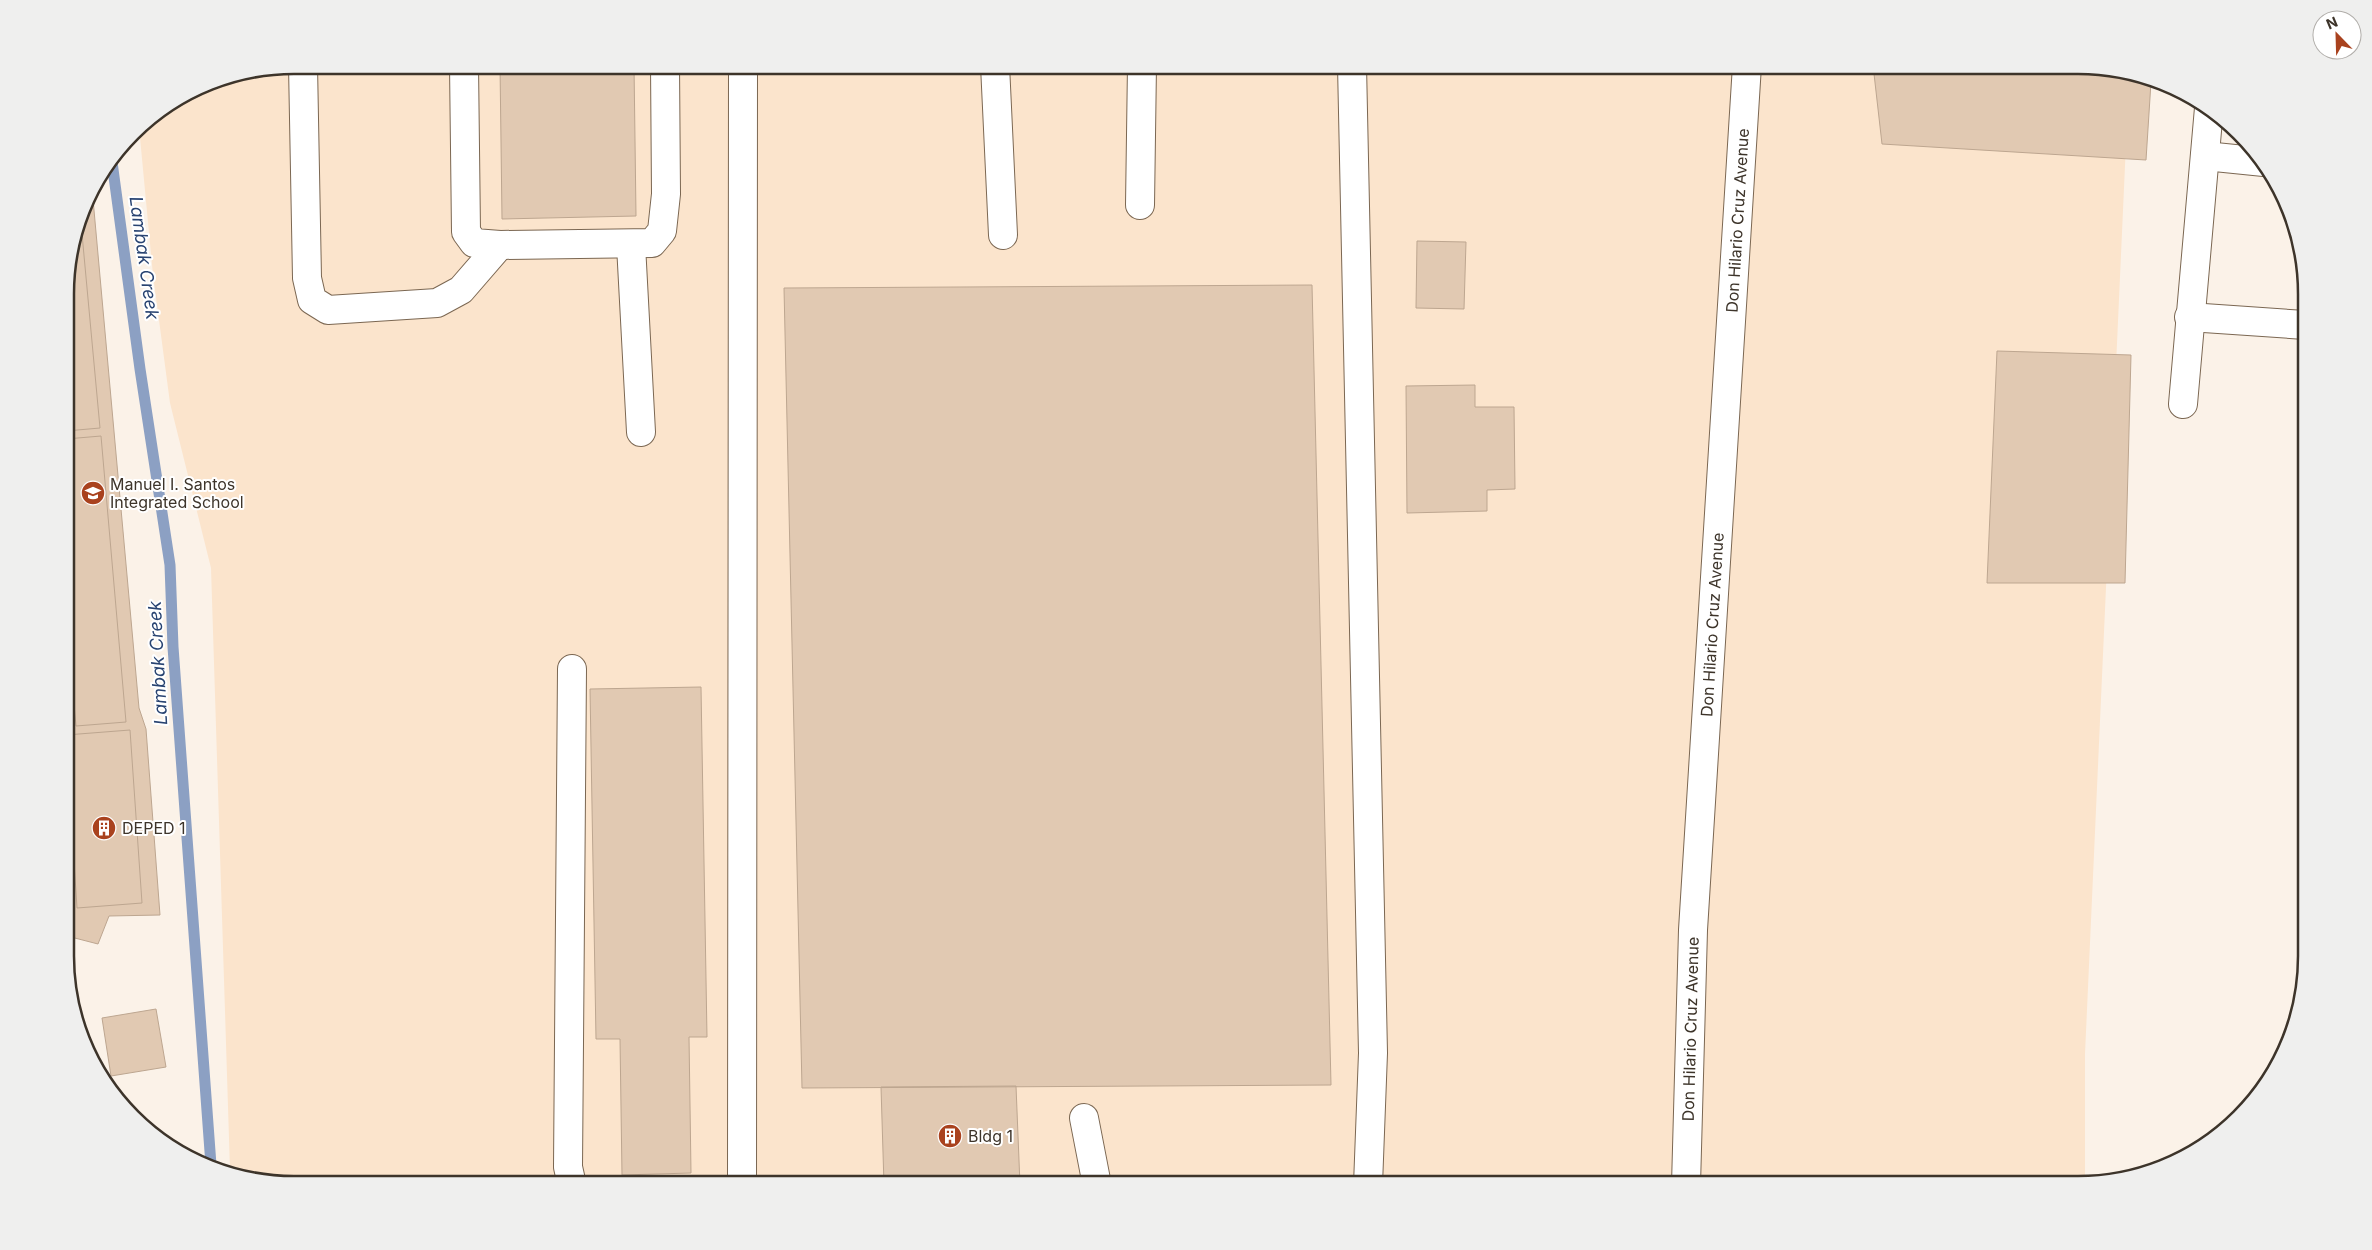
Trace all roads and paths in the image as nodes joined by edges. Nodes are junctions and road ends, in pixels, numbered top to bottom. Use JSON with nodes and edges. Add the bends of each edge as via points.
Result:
{"nodes":[{"id":1,"x":303,"y":74,"type":"edge"},
{"id":2,"x":464,"y":74,"type":"edge"},
{"id":3,"x":665,"y":74,"type":"edge"},
{"id":4,"x":743,"y":74,"type":"edge"},
{"id":5,"x":995,"y":74,"type":"edge"},
{"id":6,"x":1142,"y":74,"type":"edge"},
{"id":7,"x":1352,"y":74,"type":"edge"},
{"id":8,"x":1746,"y":74,"type":"edge"},
{"id":9,"x":2208,"y":116,"type":"edge"},
{"id":10,"x":2204,"y":156,"type":"junction"},
{"id":11,"x":2254,"y":161,"type":"edge"},
{"id":12,"x":1140,"y":205,"type":"dead end"},
{"id":13,"x":1003,"y":235,"type":"dead end"},
{"id":14,"x":500,"y":245,"type":"junction"},
{"id":15,"x":631,"y":245,"type":"junction"},
{"id":16,"x":2189,"y":317,"type":"junction"},
{"id":17,"x":2298,"y":324,"type":"edge"},
{"id":18,"x":2183,"y":404,"type":"dead end"},
{"id":19,"x":641,"y":432,"type":"dead end"},
{"id":20,"x":572,"y":669,"type":"dead end"},
{"id":21,"x":1084,"y":1118,"type":"dead end"},
{"id":22,"x":571,"y":1176,"type":"edge"},
{"id":23,"x":742,"y":1176,"type":"edge"},
{"id":24,"x":1095,"y":1176,"type":"edge"},
{"id":25,"x":1368,"y":1176,"type":"edge"},
{"id":26,"x":1686,"y":1176,"type":"edge"}],
"edges":[{"from":1,"to":14,"type":"street","via":[[307,278],[312,300],[328,310],[437,303],[461,290]]},
{"from":2,"to":14,"type":"street","via":[[466,232],[474,243]]},
{"from":3,"to":15,"type":"street","via":[[666,194],[662,231],[652,243]]},
{"from":4,"to":23,"type":"street"},
{"from":5,"to":13,"type":"street"},
{"from":6,"to":12,"type":"street"},
{"from":7,"to":25,"type":"street","via":[[1373,1053]]},
{"from":8,"to":26,"type":"street","name":"Don Hilario Cruz Avenue","via":[[1694,930]]},
{"from":9,"to":10,"type":"street"},
{"from":10,"to":11,"type":"street"},
{"from":10,"to":16,"type":"street"},
{"from":14,"to":15,"type":"street"},
{"from":15,"to":19,"type":"street"},
{"from":16,"to":17,"type":"street"},
{"from":16,"to":18,"type":"street"},
{"from":20,"to":22,"type":"street","via":[[568,1157]]},
{"from":21,"to":24,"type":"street"}]}
